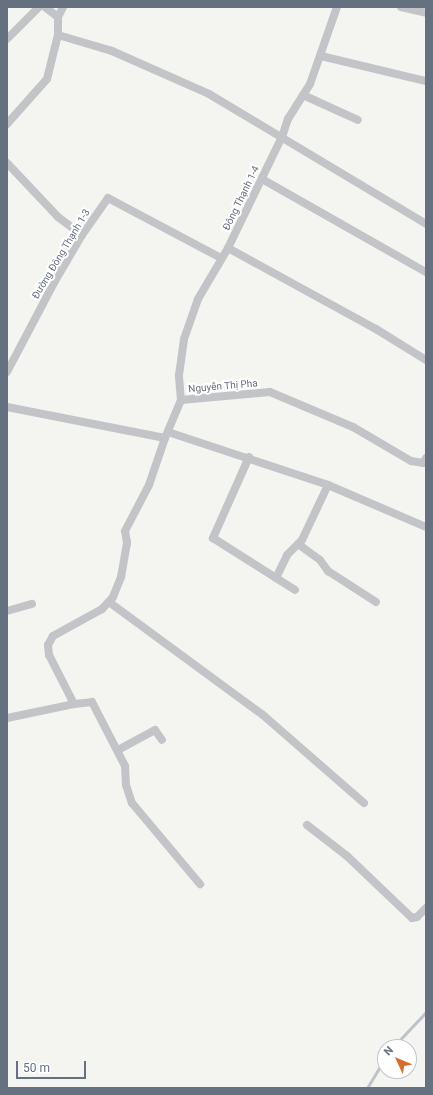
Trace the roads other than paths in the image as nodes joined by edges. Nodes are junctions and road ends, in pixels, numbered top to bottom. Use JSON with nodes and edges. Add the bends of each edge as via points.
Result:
{"nodes":[{"id":1,"x":39,"y":7,"type":"edge"},
{"id":2,"x":45,"y":7,"type":"edge"},
{"id":3,"x":64,"y":7,"type":"edge"},
{"id":4,"x":337,"y":7,"type":"edge"},
{"id":5,"x":401,"y":7,"type":"edge"},
{"id":6,"x":426,"y":13,"type":"edge"},
{"id":7,"x":58,"y":17,"type":"junction"},
{"id":8,"x":58,"y":35,"type":"junction"},
{"id":9,"x":7,"y":39,"type":"edge"},
{"id":10,"x":321,"y":56,"type":"junction"},
{"id":11,"x":426,"y":80,"type":"edge"},
{"id":12,"x":303,"y":96,"type":"junction"},
{"id":13,"x":358,"y":120,"type":"dead end"},
{"id":14,"x":7,"y":124,"type":"edge"},
{"id":15,"x":282,"y":137,"type":"junction"},
{"id":16,"x":7,"y":163,"type":"edge"},
{"id":17,"x":262,"y":179,"type":"junction"},
{"id":18,"x":426,"y":224,"type":"edge"},
{"id":19,"x":82,"y":235,"type":"junction"},
{"id":20,"x":228,"y":248,"type":"junction"},
{"id":21,"x":221,"y":258,"type":"junction"},
{"id":22,"x":426,"y":272,"type":"edge"},
{"id":23,"x":426,"y":360,"type":"edge"},
{"id":24,"x":7,"y":372,"type":"edge"},
{"id":25,"x":180,"y":400,"type":"junction"},
{"id":26,"x":7,"y":407,"type":"edge"},
{"id":27,"x":167,"y":435,"type":"junction"},
{"id":28,"x":249,"y":457,"type":"junction"},
{"id":29,"x":425,"y":462,"type":"edge"},
{"id":30,"x":328,"y":485,"type":"junction"},
{"id":31,"x":426,"y":527,"type":"edge"},
{"id":32,"x":298,"y":544,"type":"junction"},
{"id":33,"x":276,"y":578,"type":"junction"},
{"id":34,"x":295,"y":590,"type":"dead end"},
{"id":35,"x":109,"y":602,"type":"junction"},
{"id":36,"x":376,"y":602,"type":"dead end"},
{"id":37,"x":32,"y":604,"type":"dead end"},
{"id":38,"x":7,"y":611,"type":"edge"},
{"id":39,"x":74,"y":704,"type":"junction"},
{"id":40,"x":7,"y":718,"type":"edge"},
{"id":41,"x":162,"y":740,"type":"dead end"},
{"id":42,"x":118,"y":750,"type":"junction"},
{"id":43,"x":364,"y":803,"type":"dead end"},
{"id":44,"x":307,"y":825,"type":"dead end"},
{"id":45,"x":200,"y":884,"type":"dead end"},
{"id":46,"x":426,"y":908,"type":"edge"}],
"edges":[{"from":1,"to":9,"type":"street"},
{"from":2,"to":7,"type":"street"},
{"from":3,"to":7,"type":"street"},
{"from":4,"to":10,"type":"street","name":"Đông Thạnh 1-4"},
{"from":5,"to":6,"type":"street"},
{"from":7,"to":8,"type":"street"},
{"from":8,"to":14,"type":"street","via":[[47,78]]},
{"from":8,"to":15,"type":"street","via":[[112,51],[209,94]]},
{"from":10,"to":11,"type":"street"},
{"from":10,"to":12,"type":"street","name":"Đông Thạnh 1-4"},
{"from":12,"to":13,"type":"street"},
{"from":12,"to":15,"type":"street","name":"Đông Thạnh 1-4","via":[[288,119]]},
{"from":15,"to":17,"type":"street","name":"Đông Thạnh 1-4"},
{"from":15,"to":18,"type":"street"},
{"from":16,"to":19,"type":"street","via":[[58,217]]},
{"from":17,"to":20,"type":"street","name":"Đông Thạnh 1-4"},
{"from":17,"to":22,"type":"street"},
{"from":19,"to":21,"type":"street","name":"Đường Đông Thạnh 1-3","via":[[108,198]]},
{"from":19,"to":24,"type":"street","name":"Đường Đông Thạnh 1-3"},
{"from":20,"to":21,"type":"street","name":"Đông Thạnh 1-4"},
{"from":20,"to":23,"type":"street","via":[[376,329]]},
{"from":21,"to":25,"type":"street","name":"Đông Thạnh 1-4","via":[[198,299],[184,339],[179,375]]},
{"from":25,"to":27,"type":"street","name":"Nguyễn Thị Pha"},
{"from":25,"to":29,"type":"street","name":"Nguyễn Thị Pha","via":[[270,392],[353,427],[411,461]]},
{"from":26,"to":27,"type":"street"},
{"from":27,"to":28,"type":"street"},
{"from":27,"to":35,"type":"street","via":[[150,485],[125,530],[127,542],[121,577]]},
{"from":28,"to":30,"type":"street"},
{"from":28,"to":33,"type":"street","via":[[213,538]]},
{"from":30,"to":31,"type":"street"},
{"from":30,"to":32,"type":"street"},
{"from":32,"to":33,"type":"street","via":[[287,555]]},
{"from":32,"to":36,"type":"street","via":[[320,560],[328,571]]},
{"from":33,"to":34,"type":"street"},
{"from":35,"to":39,"type":"street","via":[[102,609],[53,636],[48,645],[49,655]]},
{"from":35,"to":43,"type":"street","via":[[263,715]]},
{"from":37,"to":38,"type":"street"},
{"from":39,"to":40,"type":"street"},
{"from":39,"to":42,"type":"street","via":[[92,702]]},
{"from":41,"to":42,"type":"street","via":[[155,730]]},
{"from":42,"to":45,"type":"street","via":[[125,766],[126,785],[132,803]]},
{"from":44,"to":46,"type":"street","via":[[347,856],[412,918],[417,917]]}]}
